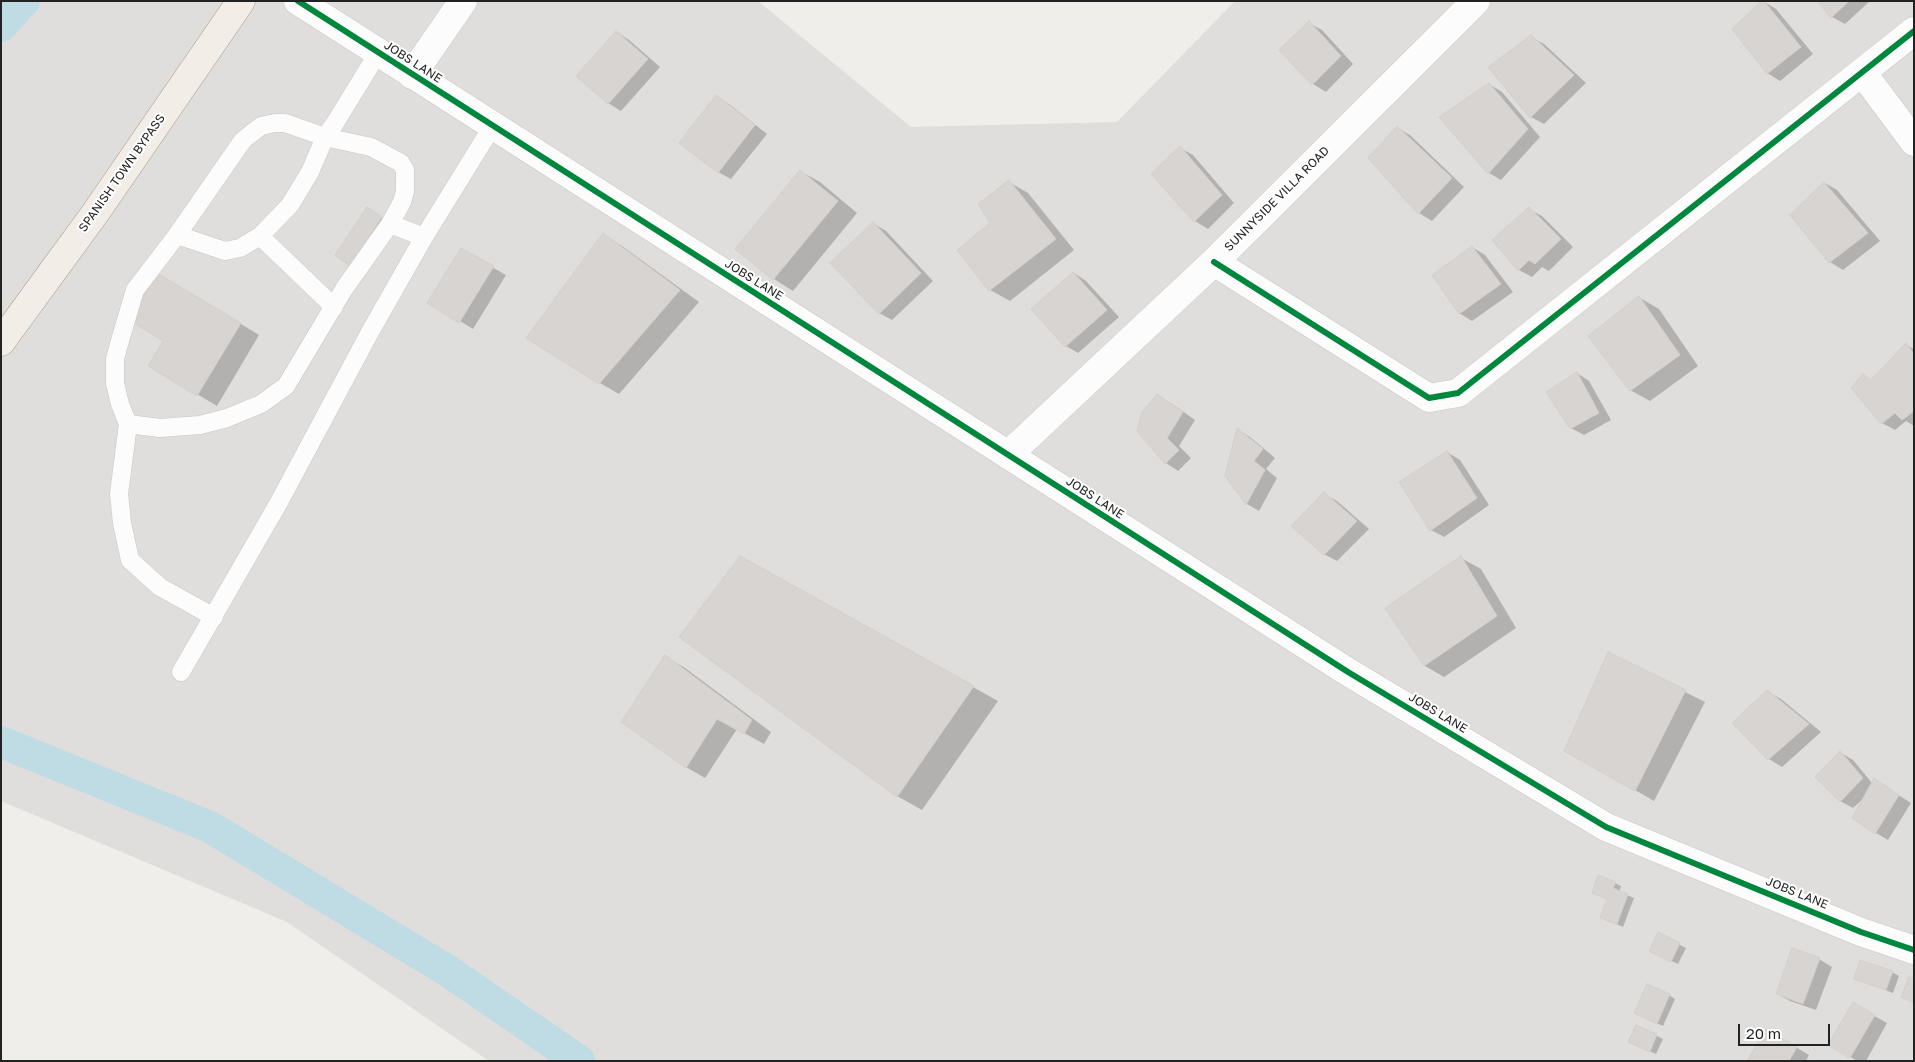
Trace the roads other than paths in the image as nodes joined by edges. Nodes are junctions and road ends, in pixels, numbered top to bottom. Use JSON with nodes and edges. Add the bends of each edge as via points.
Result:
{"nodes":[{"id":1,"x":241,"y":1,"type":"edge"},
{"id":2,"x":298,"y":1,"type":"edge"},
{"id":3,"x":463,"y":1,"type":"edge"},
{"id":4,"x":1476,"y":1,"type":"edge"},
{"id":5,"x":1914,"y":31,"type":"edge"},
{"id":6,"x":378,"y":53,"type":"junction"},
{"id":7,"x":1862,"y":72,"type":"junction"},
{"id":8,"x":412,"y":75,"type":"junction"},
{"id":9,"x":492,"y":126,"type":"junction"},
{"id":10,"x":324,"y":137,"type":"junction"},
{"id":11,"x":1914,"y":142,"type":"edge"},
{"id":12,"x":390,"y":224,"type":"junction"},
{"id":13,"x":176,"y":235,"type":"junction"},
{"id":14,"x":260,"y":236,"type":"junction"},
{"id":15,"x":424,"y":237,"type":"junction"},
{"id":16,"x":1214,"y":262,"type":"junction"},
{"id":17,"x":334,"y":307,"type":"junction"},
{"id":18,"x":1,"y":342,"type":"edge"},
{"id":19,"x":128,"y":424,"type":"junction"},
{"id":20,"x":1008,"y":455,"type":"junction"},
{"id":21,"x":214,"y":616,"type":"junction"},
{"id":22,"x":182,"y":672,"type":"dead end"},
{"id":23,"x":1914,"y":950,"type":"edge"}],
"edges":[{"from":1,"to":18,"type":"main road","name":"SPANISH TOWN BYPASS","via":[[96,212]]},
{"from":2,"to":6,"type":"street","name":"JOBS LANE"},
{"from":3,"to":8,"type":"street"},
{"from":4,"to":16,"type":"street","name":"SUNNYSIDE VILLA ROAD"},
{"from":5,"to":7,"type":"street"},
{"from":6,"to":8,"type":"street","name":"JOBS LANE"},
{"from":6,"to":10,"type":"lane"},
{"from":7,"to":11,"type":"street"},
{"from":7,"to":16,"type":"street","via":[[1458,393],[1429,398]]},
{"from":8,"to":9,"type":"street","name":"JOBS LANE"},
{"from":9,"to":15,"type":"lane"},
{"from":9,"to":20,"type":"street","name":"JOBS LANE"},
{"from":10,"to":12,"type":"lane","via":[[371,147],[401,163],[405,170],[405,190]]},
{"from":10,"to":13,"type":"lane","via":[[285,123],[261,126],[243,140]]},
{"from":10,"to":14,"type":"lane","via":[[310,172],[290,205]]},
{"from":12,"to":15,"type":"lane"},
{"from":12,"to":17,"type":"lane"},
{"from":13,"to":14,"type":"lane","via":[[225,251],[240,248]]},
{"from":13,"to":19,"type":"lane","via":[[135,290],[115,359],[115,383]]},
{"from":14,"to":17,"type":"lane"},
{"from":15,"to":21,"type":"lane"},
{"from":16,"to":20,"type":"street","name":"SUNNYSIDE VILLA ROAD"},
{"from":17,"to":19,"type":"lane","via":[[286,386],[261,404],[200,425],[160,428]]},
{"from":19,"to":21,"type":"lane","via":[[119,494],[130,560],[160,587]]},
{"from":20,"to":23,"type":"street","name":"JOBS LANE","via":[[1348,672],[1606,827],[1861,932]]},
{"from":21,"to":22,"type":"lane"}]}
